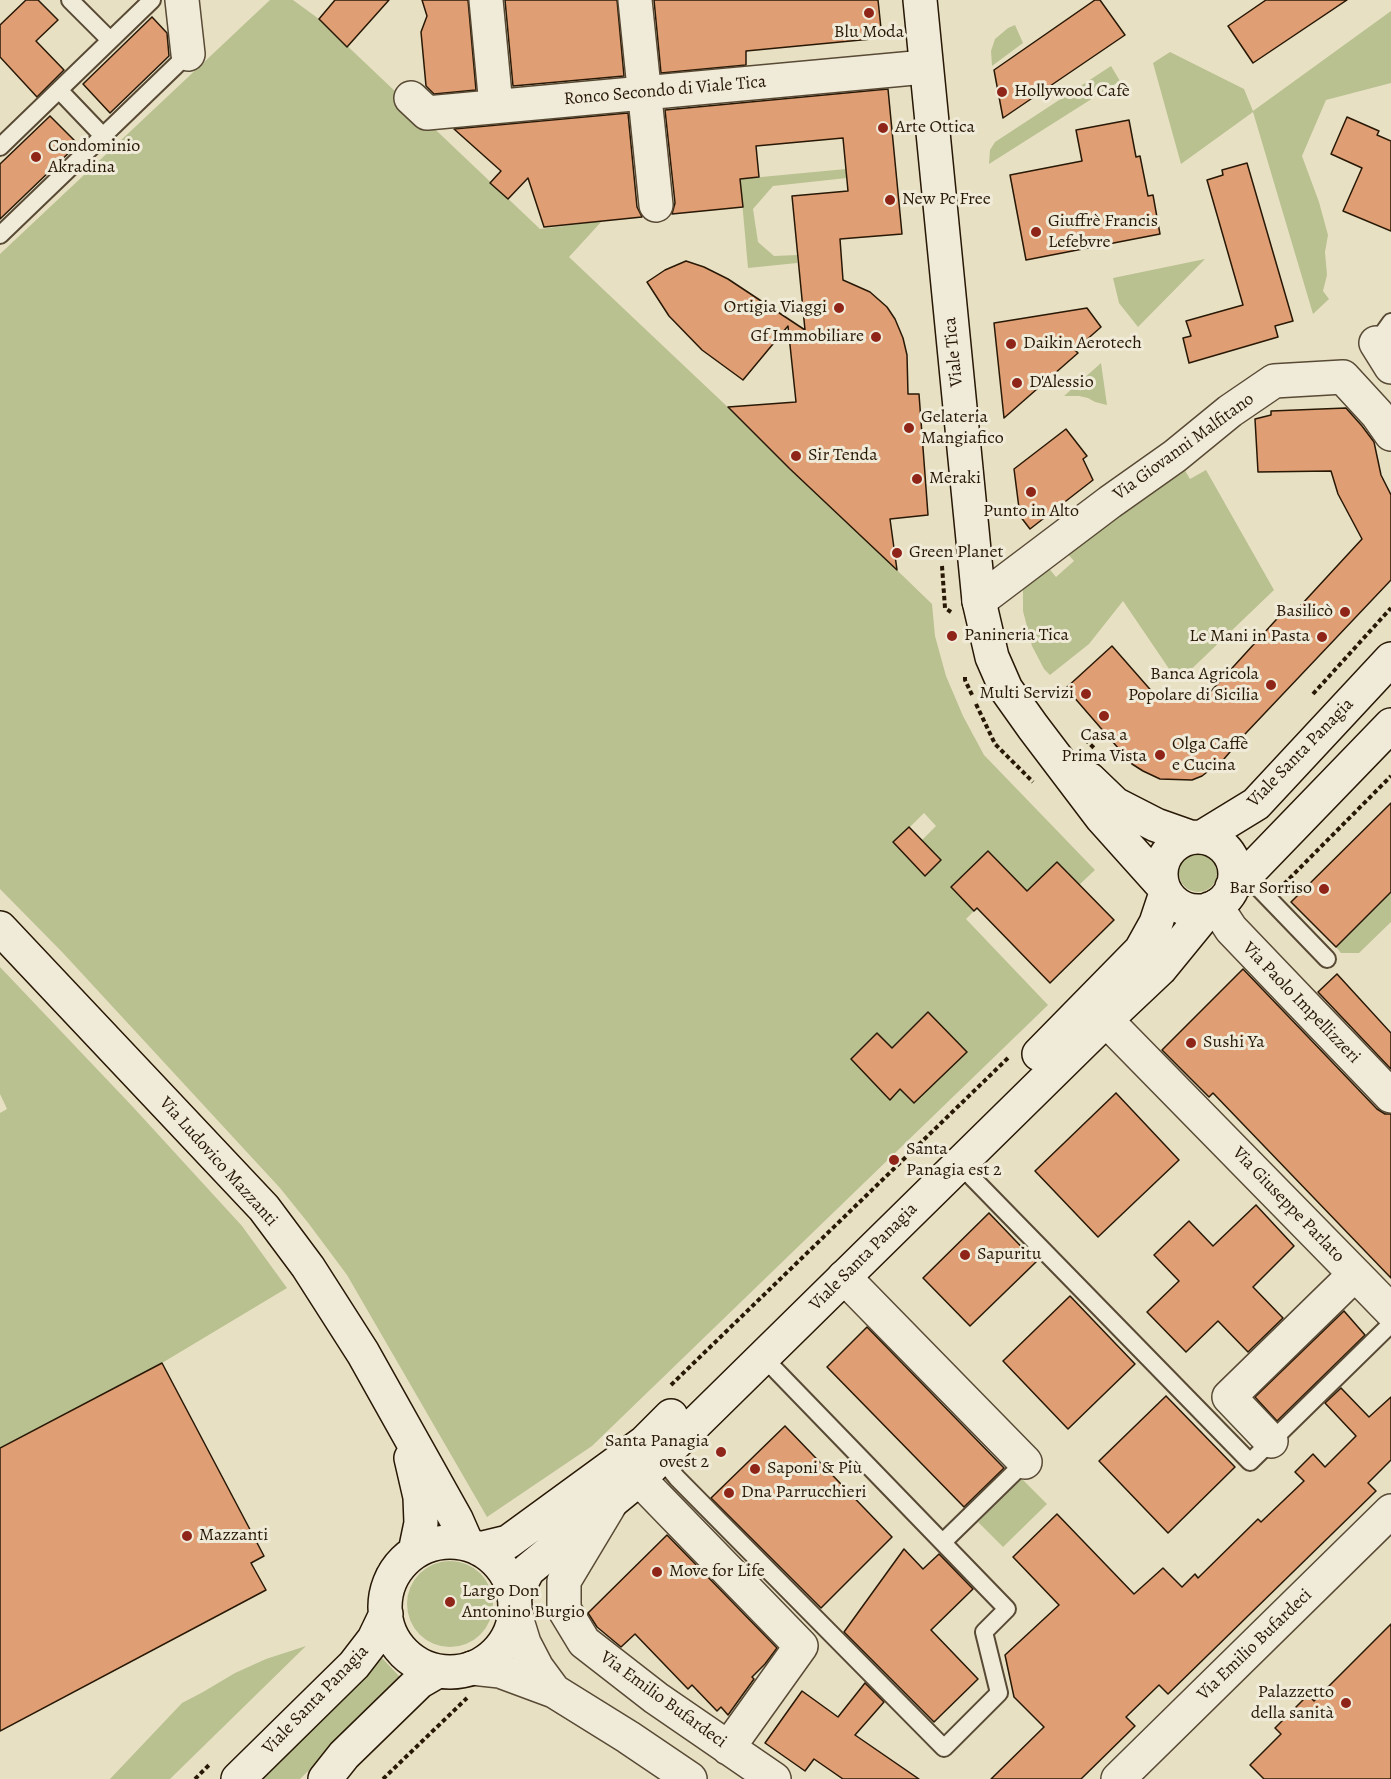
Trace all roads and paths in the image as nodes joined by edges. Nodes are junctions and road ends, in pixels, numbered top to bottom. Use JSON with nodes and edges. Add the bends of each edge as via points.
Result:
{"nodes":[{"id":1,"x":70,"y":0,"type":"edge"},
{"id":2,"x":152,"y":0,"type":"edge"},
{"id":3,"x":182,"y":0,"type":"edge"},
{"id":4,"x":486,"y":0,"type":"edge"},
{"id":5,"x":635,"y":0,"type":"edge"},
{"id":6,"x":920,"y":0,"type":"edge"},
{"id":7,"x":110,"y":40,"type":"junction"},
{"id":8,"x":188,"y":54,"type":"joint"},
{"id":9,"x":925,"y":67,"type":"junction"},
{"id":10,"x":59,"y":90,"type":"junction"},
{"id":11,"x":644,"y":93,"type":"junction"},
{"id":12,"x":411,"y":98,"type":"dead end"},
{"id":13,"x":496,"y":106,"type":"junction"},
{"id":14,"x":103,"y":136,"type":"junction"},
{"id":15,"x":2,"y":141,"type":"edge"},
{"id":16,"x":656,"y":205,"type":"dead end"},
{"id":17,"x":0,"y":235,"type":"edge"},
{"id":18,"x":1391,"y":434,"type":"edge"},
{"id":19,"x":941,"y":561,"type":"dead end"},
{"id":20,"x":969,"y":609,"type":"junction"},
{"id":21,"x":1391,"y":659,"type":"edge"},
{"id":22,"x":967,"y":669,"type":"dead end"},
{"id":23,"x":1391,"y":726,"type":"edge"},
{"id":24,"x":1033,"y":727,"type":"junction"},
{"id":25,"x":1036,"y":785,"type":"dead end"},
{"id":26,"x":1196,"y":837,"type":"junction"},
{"id":27,"x":1165,"y":890,"type":"junction"},
{"id":28,"x":1226,"y":895,"type":"junction"},
{"id":29,"x":0,"y":928,"type":"edge"},
{"id":30,"x":1327,"y":959,"type":"dead end"},
{"id":31,"x":1106,"y":1020,"type":"junction"},
{"id":32,"x":1009,"y":1057,"type":"dead end"},
{"id":33,"x":1391,"y":1096,"type":"edge"},
{"id":34,"x":959,"y":1164,"type":"junction"},
{"id":35,"x":1354,"y":1274,"type":"junction"},
{"id":36,"x":844,"y":1276,"type":"junction"},
{"id":37,"x":1391,"y":1311,"type":"edge"},
{"id":38,"x":1391,"y":1324,"type":"edge"},
{"id":39,"x":763,"y":1358,"type":"junction"},
{"id":40,"x":669,"y":1387,"type":"dead end"},
{"id":41,"x":1218,"y":1408,"type":"junction"},
{"id":42,"x":401,"y":1421,"type":"junction"},
{"id":43,"x":1271,"y":1440,"type":"joint"},
{"id":44,"x":1025,"y":1462,"type":"joint"},
{"id":45,"x":649,"y":1468,"type":"junction"},
{"id":46,"x":611,"y":1501,"type":"junction"},
{"id":47,"x":1391,"y":1511,"type":"edge"},
{"id":48,"x":417,"y":1542,"type":"junction"},
{"id":49,"x":943,"y":1542,"type":"junction"},
{"id":50,"x":473,"y":1547,"type":"junction"},
{"id":51,"x":379,"y":1606,"type":"junction"},
{"id":52,"x":514,"y":1606,"type":"junction"},
{"id":53,"x":438,"y":1671,"type":"junction"},
{"id":54,"x":474,"y":1681,"type":"junction"},
{"id":55,"x":554,"y":1691,"type":"junction"},
{"id":56,"x":656,"y":1698,"type":"junction"},
{"id":57,"x":628,"y":1737,"type":"junction"},
{"id":58,"x":728,"y":1748,"type":"junction"},
{"id":59,"x":238,"y":1779,"type":"edge"},
{"id":60,"x":325,"y":1779,"type":"edge"},
{"id":61,"x":383,"y":1779,"type":"edge"},
{"id":62,"x":690,"y":1779,"type":"edge"},
{"id":63,"x":774,"y":1779,"type":"edge"},
{"id":64,"x":1118,"y":1779,"type":"edge"}],
"edges":[{"from":1,"to":7,"type":"lane"},
{"from":2,"to":7,"type":"lane"},
{"from":3,"to":8,"type":"street"},
{"from":4,"to":13,"type":"street"},
{"from":5,"to":11,"type":"street"},
{"from":6,"to":9,"type":"street","name":"Viale Tica"},
{"from":7,"to":10,"type":"lane"},
{"from":8,"to":14,"type":"lane"},
{"from":9,"to":11,"type":"street","name":"Ronco Secondo di Viale Tica"},
{"from":9,"to":20,"type":"street","name":"Viale Tica"},
{"from":10,"to":14,"type":"lane"},
{"from":10,"to":15,"type":"lane"},
{"from":11,"to":13,"type":"street","name":"Ronco Secondo di Viale Tica"},
{"from":11,"to":16,"type":"street"},
{"from":12,"to":13,"type":"street","name":"Ronco Secondo di Viale Tica","via":[[427,113]]},
{"from":14,"to":17,"type":"lane"},
{"from":18,"to":20,"type":"street","name":"Via Giovanni Malfitano","via":[[1343,376],[1274,381]]},
{"from":19,"to":20,"type":"path","via":[[945,608]]},
{"from":20,"to":24,"type":"street","name":"Viale Tica","via":[[1006,689]]},
{"from":21,"to":26,"type":"street","name":"Viale Santa Panagia","via":[[1256,804]]},
{"from":22,"to":25,"type":"path","via":[[965,680],[995,744]]},
{"from":23,"to":28,"type":"street","name":"Viale Santa Panagia"},
{"from":24,"to":26,"type":"street","via":[[1115,804],[1156,825]]},
{"from":24,"to":27,"type":"street","via":[[1102,818]]},
{"from":26,"to":27,"type":"street","via":[[1179,841],[1164,857],[1161,879]]},
{"from":26,"to":28,"type":"street","via":[[1219,843],[1232,858],[1235,878]]},
{"from":27,"to":28,"type":"street","via":[[1178,905],[1193,910]]},
{"from":27,"to":50,"type":"street","name":"Viale Santa Panagia","via":[[1156,923],[1141,950],[933,1162],[645,1442],[508,1542]]},
{"from":28,"to":30,"type":"lane"},
{"from":28,"to":31,"type":"street","name":"Viale Santa Panagia","via":[[1160,969]]},
{"from":28,"to":33,"type":"street","name":"Via Paolo Impellizzeri","via":[[1231,928]]},
{"from":29,"to":42,"type":"street","name":"Via Ludovico Mazzanti","via":[[264,1208],[308,1267]]},
{"from":31,"to":34,"type":"street","name":"Viale Santa Panagia"},
{"from":31,"to":35,"type":"street","name":"Via Giuseppe Parlato"},
{"from":32,"to":40,"type":"path"},
{"from":34,"to":36,"type":"street","name":"Viale Santa Panagia"},
{"from":34,"to":41,"type":"lane"},
{"from":35,"to":37,"type":"street"},
{"from":35,"to":41,"type":"street","name":"Via Giuseppe Parlato"},
{"from":36,"to":39,"type":"street","name":"Viale Santa Panagia"},
{"from":36,"to":44,"type":"street"},
{"from":38,"to":43,"type":"lane"},
{"from":39,"to":45,"type":"street","name":"Viale Santa Panagia"},
{"from":39,"to":49,"type":"lane"},
{"from":41,"to":43,"type":"street"},
{"from":42,"to":48,"type":"street","via":[[420,1497]]},
{"from":42,"to":50,"type":"street"},
{"from":44,"to":49,"type":"lane"},
{"from":45,"to":46,"type":"street","name":"Viale Santa Panagia"},
{"from":45,"to":49,"type":"lane","via":[[677,1478],[944,1748],[999,1693],[984,1632],[1007,1609]]},
{"from":45,"to":58,"type":"street","via":[[801,1646]]},
{"from":46,"to":52,"type":"street","name":"Viale Santa Panagia","via":[[528,1570]]},
{"from":46,"to":56,"type":"street","name":"Via Emilio Bufardeci","via":[[564,1581],[564,1609],[584,1642]]},
{"from":47,"to":64,"type":"street","name":"Via Emilio Bufardeci"},
{"from":48,"to":50,"type":"street","via":[[428,1546],[454,1542]]},
{"from":48,"to":51,"type":"street","via":[[395,1572],[386,1600]]},
{"from":48,"to":51,"type":"path","via":[[401,1541],[388,1554],[374,1580]]},
{"from":50,"to":52,"type":"street","via":[[492,1557],[503,1569],[510,1582]]},
{"from":51,"to":53,"type":"street","via":[[397,1645],[422,1665]]},
{"from":51,"to":59,"type":"street","name":"Viale Santa Panagia","via":[[374,1639],[354,1665]]},
{"from":52,"to":54,"type":"street","via":[[505,1641],[485,1661]]},
{"from":52,"to":55,"type":"street","via":[[524,1643]]},
{"from":53,"to":54,"type":"street","via":[[455,1672]]},
{"from":53,"to":60,"type":"street","via":[[419,1682],[344,1755]]},
{"from":54,"to":55,"type":"street","via":[[500,1671]]},
{"from":54,"to":61,"type":"path","via":[[466,1699]]},
{"from":55,"to":57,"type":"street"},
{"from":56,"to":57,"type":"street"},
{"from":56,"to":58,"type":"street","name":"Via Emilio Bufardeci"},
{"from":57,"to":62,"type":"street"},
{"from":58,"to":63,"type":"street","name":"Via Emilio Bufardeci"}]}
